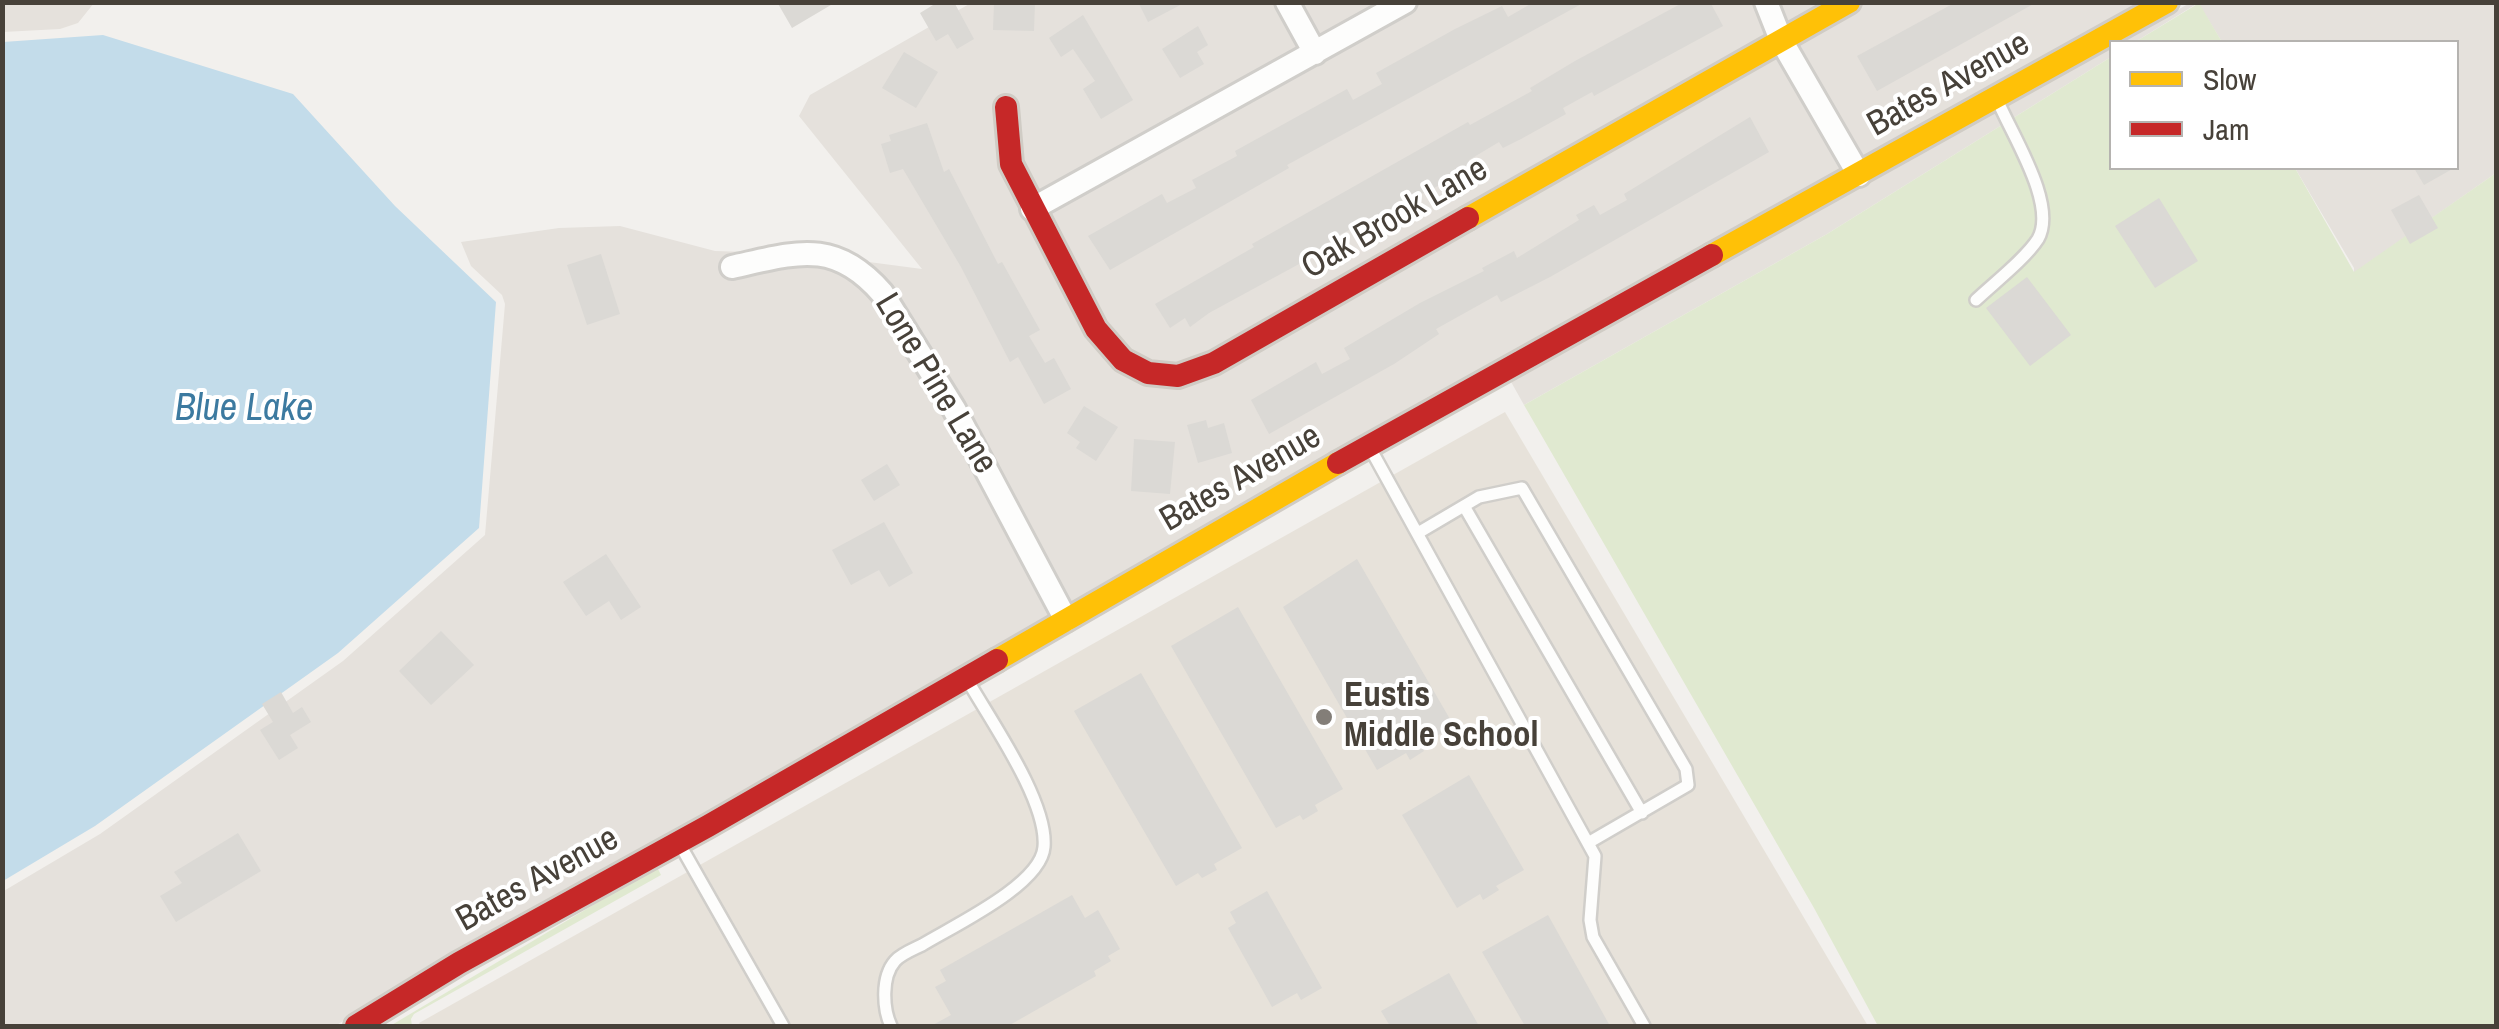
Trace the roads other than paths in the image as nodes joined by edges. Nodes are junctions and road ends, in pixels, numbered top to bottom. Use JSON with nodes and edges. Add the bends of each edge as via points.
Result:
{"nodes":[{"id":1,"x":1288,"y":2,"type":"edge"},
{"id":2,"x":1405,"y":2,"type":"edge"},
{"id":3,"x":1766,"y":2,"type":"edge"},
{"id":4,"x":1849,"y":2,"type":"edge"},
{"id":5,"x":2167,"y":2,"type":"edge"},
{"id":6,"x":1782,"y":40,"type":"junction"},
{"id":7,"x":1315,"y":52,"type":"junction"},
{"id":8,"x":1997,"y":98,"type":"junction"},
{"id":9,"x":1006,"y":107,"type":"dead end"},
{"id":10,"x":1859,"y":175,"type":"junction"},
{"id":11,"x":1032,"y":209,"type":"junction"},
{"id":12,"x":732,"y":267,"type":"dead end"},
{"id":13,"x":1976,"y":300,"type":"dead end"},
{"id":14,"x":1369,"y":446,"type":"junction"},
{"id":15,"x":1464,"y":506,"type":"junction"},
{"id":16,"x":1418,"y":533,"type":"junction"},
{"id":17,"x":1066,"y":620,"type":"junction"},
{"id":18,"x":966,"y":678,"type":"junction"},
{"id":19,"x":1642,"y":813,"type":"junction"},
{"id":20,"x":678,"y":842,"type":"junction"},
{"id":21,"x":1588,"y":844,"type":"junction"},
{"id":22,"x":356,"y":1026,"type":"edge"},
{"id":23,"x":782,"y":1026,"type":"edge"},
{"id":24,"x":891,"y":1026,"type":"edge"},
{"id":25,"x":1644,"y":1026,"type":"edge"}],
"edges":[{"from":1,"to":7,"type":"street"},
{"from":2,"to":7,"type":"street"},
{"from":3,"to":6,"type":"street"},
{"from":4,"to":6,"type":"street","name":"Oak Brook Lane"},
{"from":5,"to":8,"type":"street","name":"Bates Avenue"},
{"from":6,"to":10,"type":"street"},
{"from":6,"to":11,"type":"street","name":"Oak Brook Lane","via":[[1214,362],[1178,376],[1148,373],[1114,350],[1096,329]]},
{"from":7,"to":11,"type":"street"},
{"from":8,"to":10,"type":"street","name":"Bates Avenue"},
{"from":8,"to":13,"type":"lane","via":[[2035,182],[2042,226],[2037,240]]},
{"from":9,"to":11,"type":"street","name":"Oak Brook Lane","via":[[1011,164]]},
{"from":10,"to":14,"type":"street","name":"Bates Avenue"},
{"from":12,"to":17,"type":"street","name":"Lone Pine Lane","via":[[803,252],[847,261],[867,276],[954,409]]},
{"from":14,"to":16,"type":"lane"},
{"from":14,"to":17,"type":"street","name":"Bates Avenue"},
{"from":15,"to":16,"type":"lane"},
{"from":15,"to":19,"type":"lane"},
{"from":15,"to":19,"type":"lane","via":[[1522,488],[1686,769],[1688,785]]},
{"from":16,"to":21,"type":"lane"},
{"from":17,"to":18,"type":"street","name":"Bates Avenue"},
{"from":18,"to":20,"type":"street","name":"Bates Avenue"},
{"from":18,"to":24,"type":"lane","via":[[1019,770],[1042,822],[1044,849],[1034,871],[988,906],[895,961],[885,988]]},
{"from":19,"to":21,"type":"lane"},
{"from":20,"to":22,"type":"street","name":"Bates Avenue"},
{"from":20,"to":23,"type":"lane"},
{"from":21,"to":25,"type":"lane","via":[[1595,856],[1594,936]]}]}
